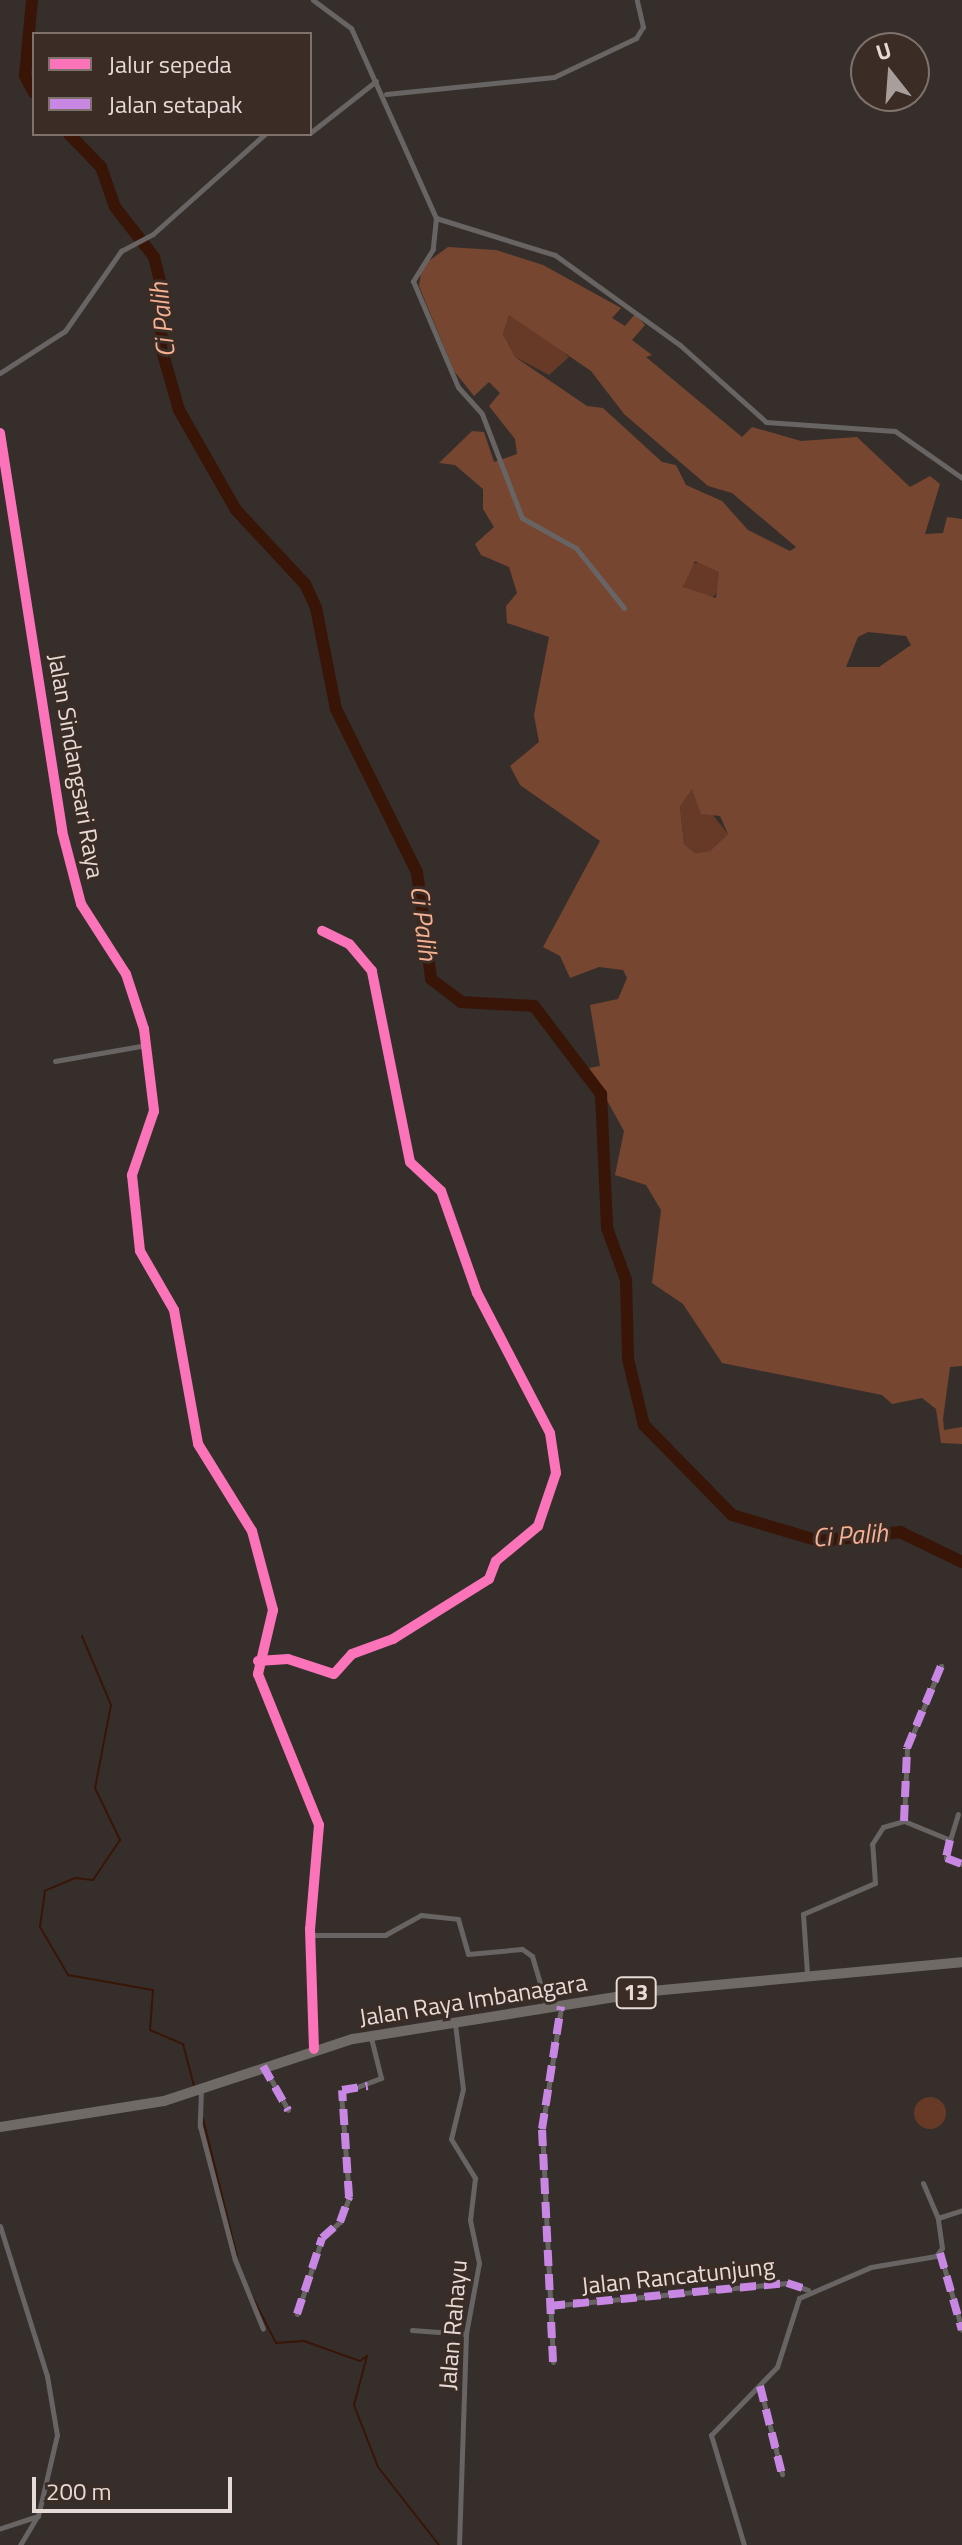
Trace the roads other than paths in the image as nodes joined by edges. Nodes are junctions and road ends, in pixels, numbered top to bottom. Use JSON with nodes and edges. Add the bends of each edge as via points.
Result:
{"nodes":[{"id":1,"x":313,"y":0,"type":"edge"},
{"id":2,"x":637,"y":0,"type":"edge"},
{"id":3,"x":376,"y":81,"type":"junction"},
{"id":4,"x":386,"y":94,"type":"junction"},
{"id":5,"x":312,"y":131,"type":"edge"},
{"id":6,"x":263,"y":136,"type":"edge"},
{"id":7,"x":436,"y":218,"type":"junction"},
{"id":8,"x":0,"y":373,"type":"edge"},
{"id":9,"x":0,"y":433,"type":"edge"},
{"id":10,"x":962,"y":478,"type":"edge"},
{"id":11,"x":624,"y":608,"type":"dead end"},
{"id":12,"x":322,"y":931,"type":"dead end"},
{"id":13,"x":147,"y":1045,"type":"junction"},
{"id":14,"x":55,"y":1061,"type":"dead end"},
{"id":15,"x":258,"y":1661,"type":"junction"},
{"id":16,"x":941,"y":1666,"type":"dead end"},
{"id":17,"x":958,"y":1814,"type":"dead end"},
{"id":18,"x":904,"y":1821,"type":"junction"},
{"id":19,"x":950,"y":1840,"type":"junction"},
{"id":20,"x":962,"y":1864,"type":"edge"},
{"id":21,"x":310,"y":1935,"type":"junction"},
{"id":22,"x":962,"y":1962,"type":"edge"},
{"id":23,"x":807,"y":1973,"type":"junction"},
{"id":24,"x":561,"y":2006,"type":"junction"},
{"id":25,"x":547,"y":2008,"type":"junction"},
{"id":26,"x":455,"y":2023,"type":"junction"},
{"id":27,"x":371,"y":2036,"type":"junction"},
{"id":28,"x":314,"y":2049,"type":"junction"},
{"id":29,"x":263,"y":2066,"type":"junction"},
{"id":30,"x":197,"y":2090,"type":"junction"},
{"id":31,"x":288,"y":2110,"type":"dead end"},
{"id":32,"x":0,"y":2127,"type":"edge"},
{"id":33,"x":923,"y":2183,"type":"dead end"},
{"id":34,"x":962,"y":2210,"type":"edge"},
{"id":35,"x":938,"y":2218,"type":"junction"},
{"id":36,"x":0,"y":2226,"type":"edge"},
{"id":37,"x":940,"y":2253,"type":"junction"},
{"id":38,"x":808,"y":2290,"type":"junction"},
{"id":39,"x":549,"y":2306,"type":"junction"},
{"id":40,"x":297,"y":2314,"type":"dead end"},
{"id":41,"x":263,"y":2329,"type":"dead end"},
{"id":42,"x":412,"y":2330,"type":"dead end"},
{"id":43,"x":962,"y":2330,"type":"edge"},
{"id":44,"x":466,"y":2334,"type":"junction"},
{"id":45,"x":553,"y":2362,"type":"dead end"},
{"id":46,"x":760,"y":2386,"type":"junction"},
{"id":47,"x":782,"y":2474,"type":"dead end"},
{"id":48,"x":38,"y":2516,"type":"junction"},
{"id":49,"x":0,"y":2528,"type":"edge"},
{"id":50,"x":20,"y":2545,"type":"edge"},
{"id":51,"x":459,"y":2545,"type":"edge"},
{"id":52,"x":744,"y":2545,"type":"edge"}],
"edges":[{"from":1,"to":3,"type":"street","via":[[351,28]]},
{"from":2,"to":4,"type":"street","via":[[643,27],[636,38],[554,77]]},
{"from":3,"to":4,"type":"street"},
{"from":3,"to":5,"type":"street"},
{"from":4,"to":7,"type":"street"},
{"from":6,"to":8,"type":"street","via":[[153,234],[121,251],[65,331]]},
{"from":7,"to":10,"type":"street","via":[[555,255],[680,345],[766,422],[895,431]]},
{"from":7,"to":11,"type":"street","via":[[433,249],[413,281],[458,387],[482,414],[522,518],[576,548]]},
{"from":9,"to":13,"type":"street","name":"Jalan Sindangsari Raya","via":[[62,831],[81,904],[126,974]]},
{"from":12,"to":15,"type":"street","via":[[349,944],[372,971],[410,1162],[441,1191],[477,1293],[550,1433],[556,1473],[538,1526],[496,1561],[489,1579],[393,1639],[355,1652],[334,1674],[288,1659]]},
{"from":13,"to":14,"type":"street"},
{"from":13,"to":15,"type":"street","name":"Jalan Sindangsari Raya","via":[[154,1111],[132,1175],[137,1236],[174,1310],[198,1444],[252,1531],[273,1610]]},
{"from":15,"to":21,"type":"street","via":[[319,1825]]},
{"from":16,"to":18,"type":"street","via":[[907,1748]]},
{"from":17,"to":19,"type":"street"},
{"from":18,"to":19,"type":"street"},
{"from":18,"to":23,"type":"street","via":[[875,1836],[875,1883],[803,1914]]},
{"from":19,"to":20,"type":"street","via":[[946,1858]]},
{"from":21,"to":25,"type":"street","via":[[385,1935],[421,1915],[458,1919],[468,1954],[522,1949],[532,1956]]},
{"from":21,"to":28,"type":"street"},
{"from":22,"to":23,"type":"highway","name":"Jalan Raya Imbanagara","number":"13"},
{"from":23,"to":24,"type":"highway","name":"Jalan Raya Imbanagara","number":"13"},
{"from":24,"to":25,"type":"highway","name":"Jalan Raya Imbanagara","number":"13"},
{"from":24,"to":39,"type":"street","via":[[542,2116]]},
{"from":25,"to":26,"type":"highway","name":"Jalan Raya Imbanagara","number":"13"},
{"from":26,"to":27,"type":"highway","name":"Jalan Raya Imbanagara","number":"13"},
{"from":26,"to":44,"type":"street","name":"Jalan Rahayu","via":[[463,2089],[451,2139],[476,2183],[470,2220],[477,2298]]},
{"from":27,"to":28,"type":"highway","name":"Jalan Raya Imbanagara","number":"13"},
{"from":27,"to":40,"type":"street","via":[[381,2078],[342,2090],[349,2197],[340,2222],[322,2238]]},
{"from":28,"to":29,"type":"highway","name":"Jalan Raya Imbanagara","number":"13"},
{"from":29,"to":30,"type":"highway","name":"Jalan Raya Imbanagara","number":"13"},
{"from":29,"to":31,"type":"street"},
{"from":30,"to":32,"type":"highway","name":"Jalan Raya Imbanagara","number":"13"},
{"from":30,"to":41,"type":"street","via":[[235,2260]]},
{"from":33,"to":35,"type":"street"},
{"from":34,"to":35,"type":"street"},
{"from":35,"to":37,"type":"street"},
{"from":36,"to":48,"type":"street","via":[[47,2376],[57,2435]]},
{"from":37,"to":38,"type":"street"},
{"from":37,"to":43,"type":"street"},
{"from":38,"to":39,"type":"street","name":"Jalan Rancatunjung","via":[[787,2283]]},
{"from":38,"to":46,"type":"street","via":[[786,2351]]},
{"from":39,"to":45,"type":"street"},
{"from":42,"to":44,"type":"street"},
{"from":44,"to":51,"type":"street","name":"Jalan Rahayu"},
{"from":46,"to":47,"type":"street"},
{"from":46,"to":52,"type":"street","via":[[711,2435]]},
{"from":48,"to":49,"type":"street"},
{"from":48,"to":50,"type":"street"}]}
